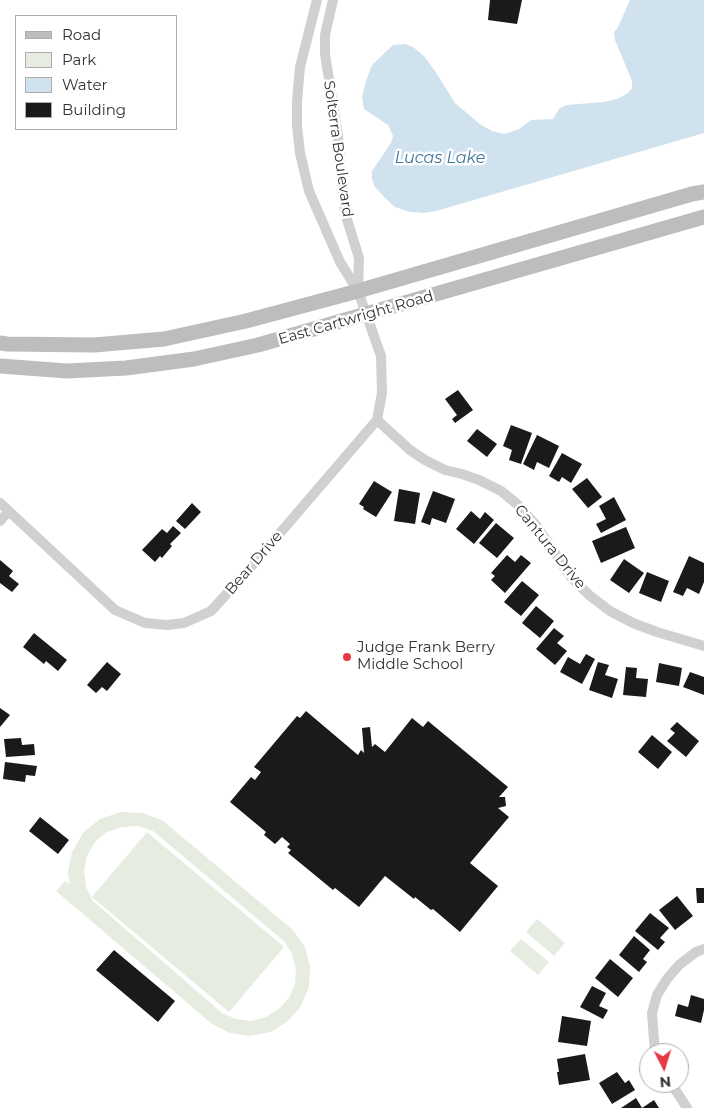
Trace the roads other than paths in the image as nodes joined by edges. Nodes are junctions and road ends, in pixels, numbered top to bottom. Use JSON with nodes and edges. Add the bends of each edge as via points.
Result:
{"nodes":[{"id":1,"x":317,"y":0,"type":"edge"},
{"id":2,"x":330,"y":1,"type":"edge"},
{"id":3,"x":704,"y":192,"type":"edge"},
{"id":4,"x":704,"y":217,"type":"edge"},
{"id":5,"x":358,"y":291,"type":"junction"},
{"id":6,"x":367,"y":315,"type":"junction"},
{"id":7,"x":0,"y":343,"type":"edge"},
{"id":8,"x":0,"y":366,"type":"edge"},
{"id":9,"x":377,"y":420,"type":"junction"},
{"id":10,"x":0,"y":503,"type":"edge"},
{"id":11,"x":9,"y":511,"type":"junction"},
{"id":12,"x":0,"y":521,"type":"edge"},
{"id":13,"x":704,"y":646,"type":"edge"},
{"id":14,"x":704,"y":949,"type":"edge"},
{"id":15,"x":654,"y":1043,"type":"edge"},
{"id":16,"x":677,"y":1093,"type":"edge"},
{"id":17,"x":687,"y":1108,"type":"edge"}],
"edges":[{"from":1,"to":5,"type":"street","name":"Solterra Boulevard","via":[[300,67],[297,126],[300,153],[309,191],[340,262]]},
{"from":2,"to":5,"type":"street","name":"Solterra Boulevard","via":[[325,54],[338,137],[345,213],[359,258]]},
{"from":3,"to":5,"type":"main road","name":"East Cartwright Road"},
{"from":4,"to":6,"type":"main road","name":"East Cartwright Road"},
{"from":5,"to":6,"type":"street"},
{"from":5,"to":7,"type":"main road","name":"East Cartwright Road","via":[[246,322],[164,338],[94,345]]},
{"from":6,"to":8,"type":"main road","name":"East Cartwright Road","via":[[258,346],[194,359],[126,368],[67,371]]},
{"from":6,"to":9,"type":"street","via":[[381,356],[382,393]]},
{"from":9,"to":11,"type":"street","name":"Bear Drive","via":[[211,611],[184,623],[145,623],[115,610]]},
{"from":9,"to":13,"type":"street","name":"Cantura Drive","via":[[425,460],[444,470],[479,480],[517,504],[536,525],[571,576],[610,610],[633,623]]},
{"from":10,"to":11,"type":"street","name":"Bear Drive"},
{"from":11,"to":12,"type":"street"},
{"from":14,"to":15,"type":"street","via":[[679,965],[658,995],[652,1013]]},
{"from":16,"to":17,"type":"street"}]}
